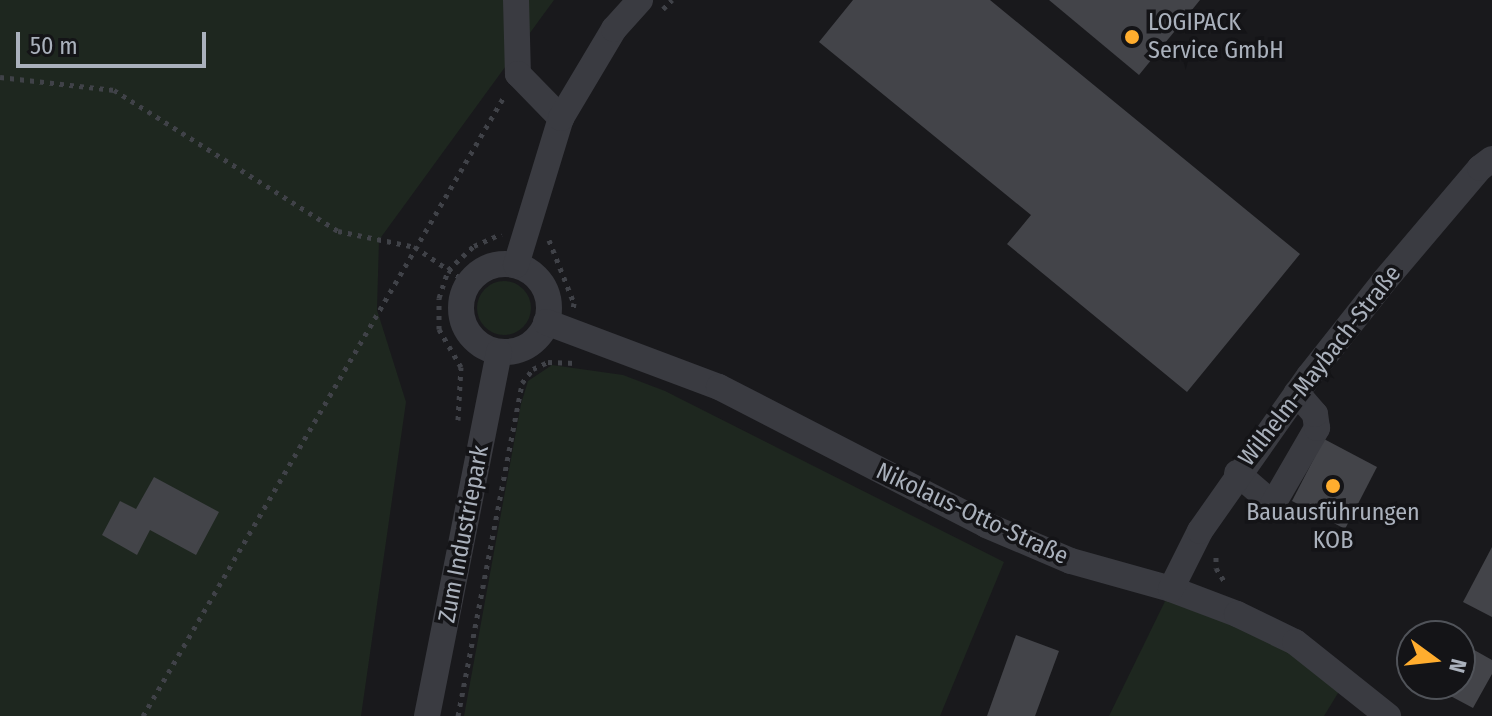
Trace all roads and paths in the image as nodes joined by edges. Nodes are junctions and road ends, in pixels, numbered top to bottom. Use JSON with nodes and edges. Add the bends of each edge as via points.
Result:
{"nodes":[{"id":1,"x":516,"y":0,"type":"edge"},
{"id":2,"x":672,"y":0,"type":"edge"},
{"id":3,"x":647,"y":9,"type":"edge"},
{"id":4,"x":518,"y":74,"type":"junction"},
{"id":5,"x":0,"y":77,"type":"edge"},
{"id":6,"x":561,"y":118,"type":"junction"},
{"id":7,"x":1492,"y":159,"type":"edge"},
{"id":8,"x":552,"y":226,"type":"dead end"},
{"id":9,"x":537,"y":235,"type":"junction"},
{"id":10,"x":415,"y":247,"type":"junction"},
{"id":11,"x":516,"y":265,"type":"junction"},
{"id":12,"x":458,"y":277,"type":"junction"},
{"id":13,"x":558,"y":326,"type":"junction"},
{"id":14,"x":499,"y":352,"type":"junction"},
{"id":15,"x":1297,"y":393,"type":"junction"},
{"id":16,"x":457,"y":435,"type":"dead end"},
{"id":17,"x":1237,"y":473,"type":"junction"},
{"id":18,"x":1171,"y":589,"type":"junction"},
{"id":19,"x":143,"y":716,"type":"edge"},
{"id":20,"x":427,"y":716,"type":"edge"},
{"id":21,"x":458,"y":716,"type":"edge"},
{"id":22,"x":1388,"y":716,"type":"edge"}],
"edges":[{"from":1,"to":4,"type":"street"},
{"from":2,"to":3,"type":"path"},
{"from":3,"to":6,"type":"street","via":[[614,29]]},
{"from":4,"to":6,"type":"street"},
{"from":4,"to":10,"type":"path"},
{"from":5,"to":10,"type":"path","via":[[114,90],[338,231]]},
{"from":6,"to":9,"type":"street"},
{"from":7,"to":15,"type":"street","name":"Wilhelm-Maybach-Straße","via":[[1385,280]]},
{"from":8,"to":9,"type":"path"},
{"from":9,"to":11,"type":"street"},
{"from":9,"to":12,"type":"path","via":[[486,240]]},
{"from":9,"to":13,"type":"path","via":[[574,303]]},
{"from":10,"to":12,"type":"path"},
{"from":10,"to":19,"type":"path"},
{"from":11,"to":12,"type":"street","via":[[494,265]]},
{"from":11,"to":13,"type":"street","via":[[534,275],[546,292]]},
{"from":12,"to":14,"type":"street","via":[[462,322],[481,345]]},
{"from":12,"to":16,"type":"path","via":[[439,298],[439,329],[461,367]]},
{"from":13,"to":14,"type":"street","via":[[528,345]]},
{"from":13,"to":18,"type":"street","name":"Nikolaus-Otto-Straße","via":[[719,387],[986,525],[1071,561]]},
{"from":13,"to":21,"type":"path","via":[[561,361],[533,369],[522,383]]},
{"from":14,"to":20,"type":"street","name":"Zum Industriepark"},
{"from":15,"to":17,"type":"street","name":"Wilhelm-Maybach-Straße"},
{"from":15,"to":17,"type":"street","via":[[1315,414],[1317,428],[1273,504]]},
{"from":17,"to":18,"type":"street","name":"Wilhelm-Maybach-Straße"},
{"from":18,"to":22,"type":"street","name":"Nikolaus-Otto-Straße","via":[[1295,642]]}]}
